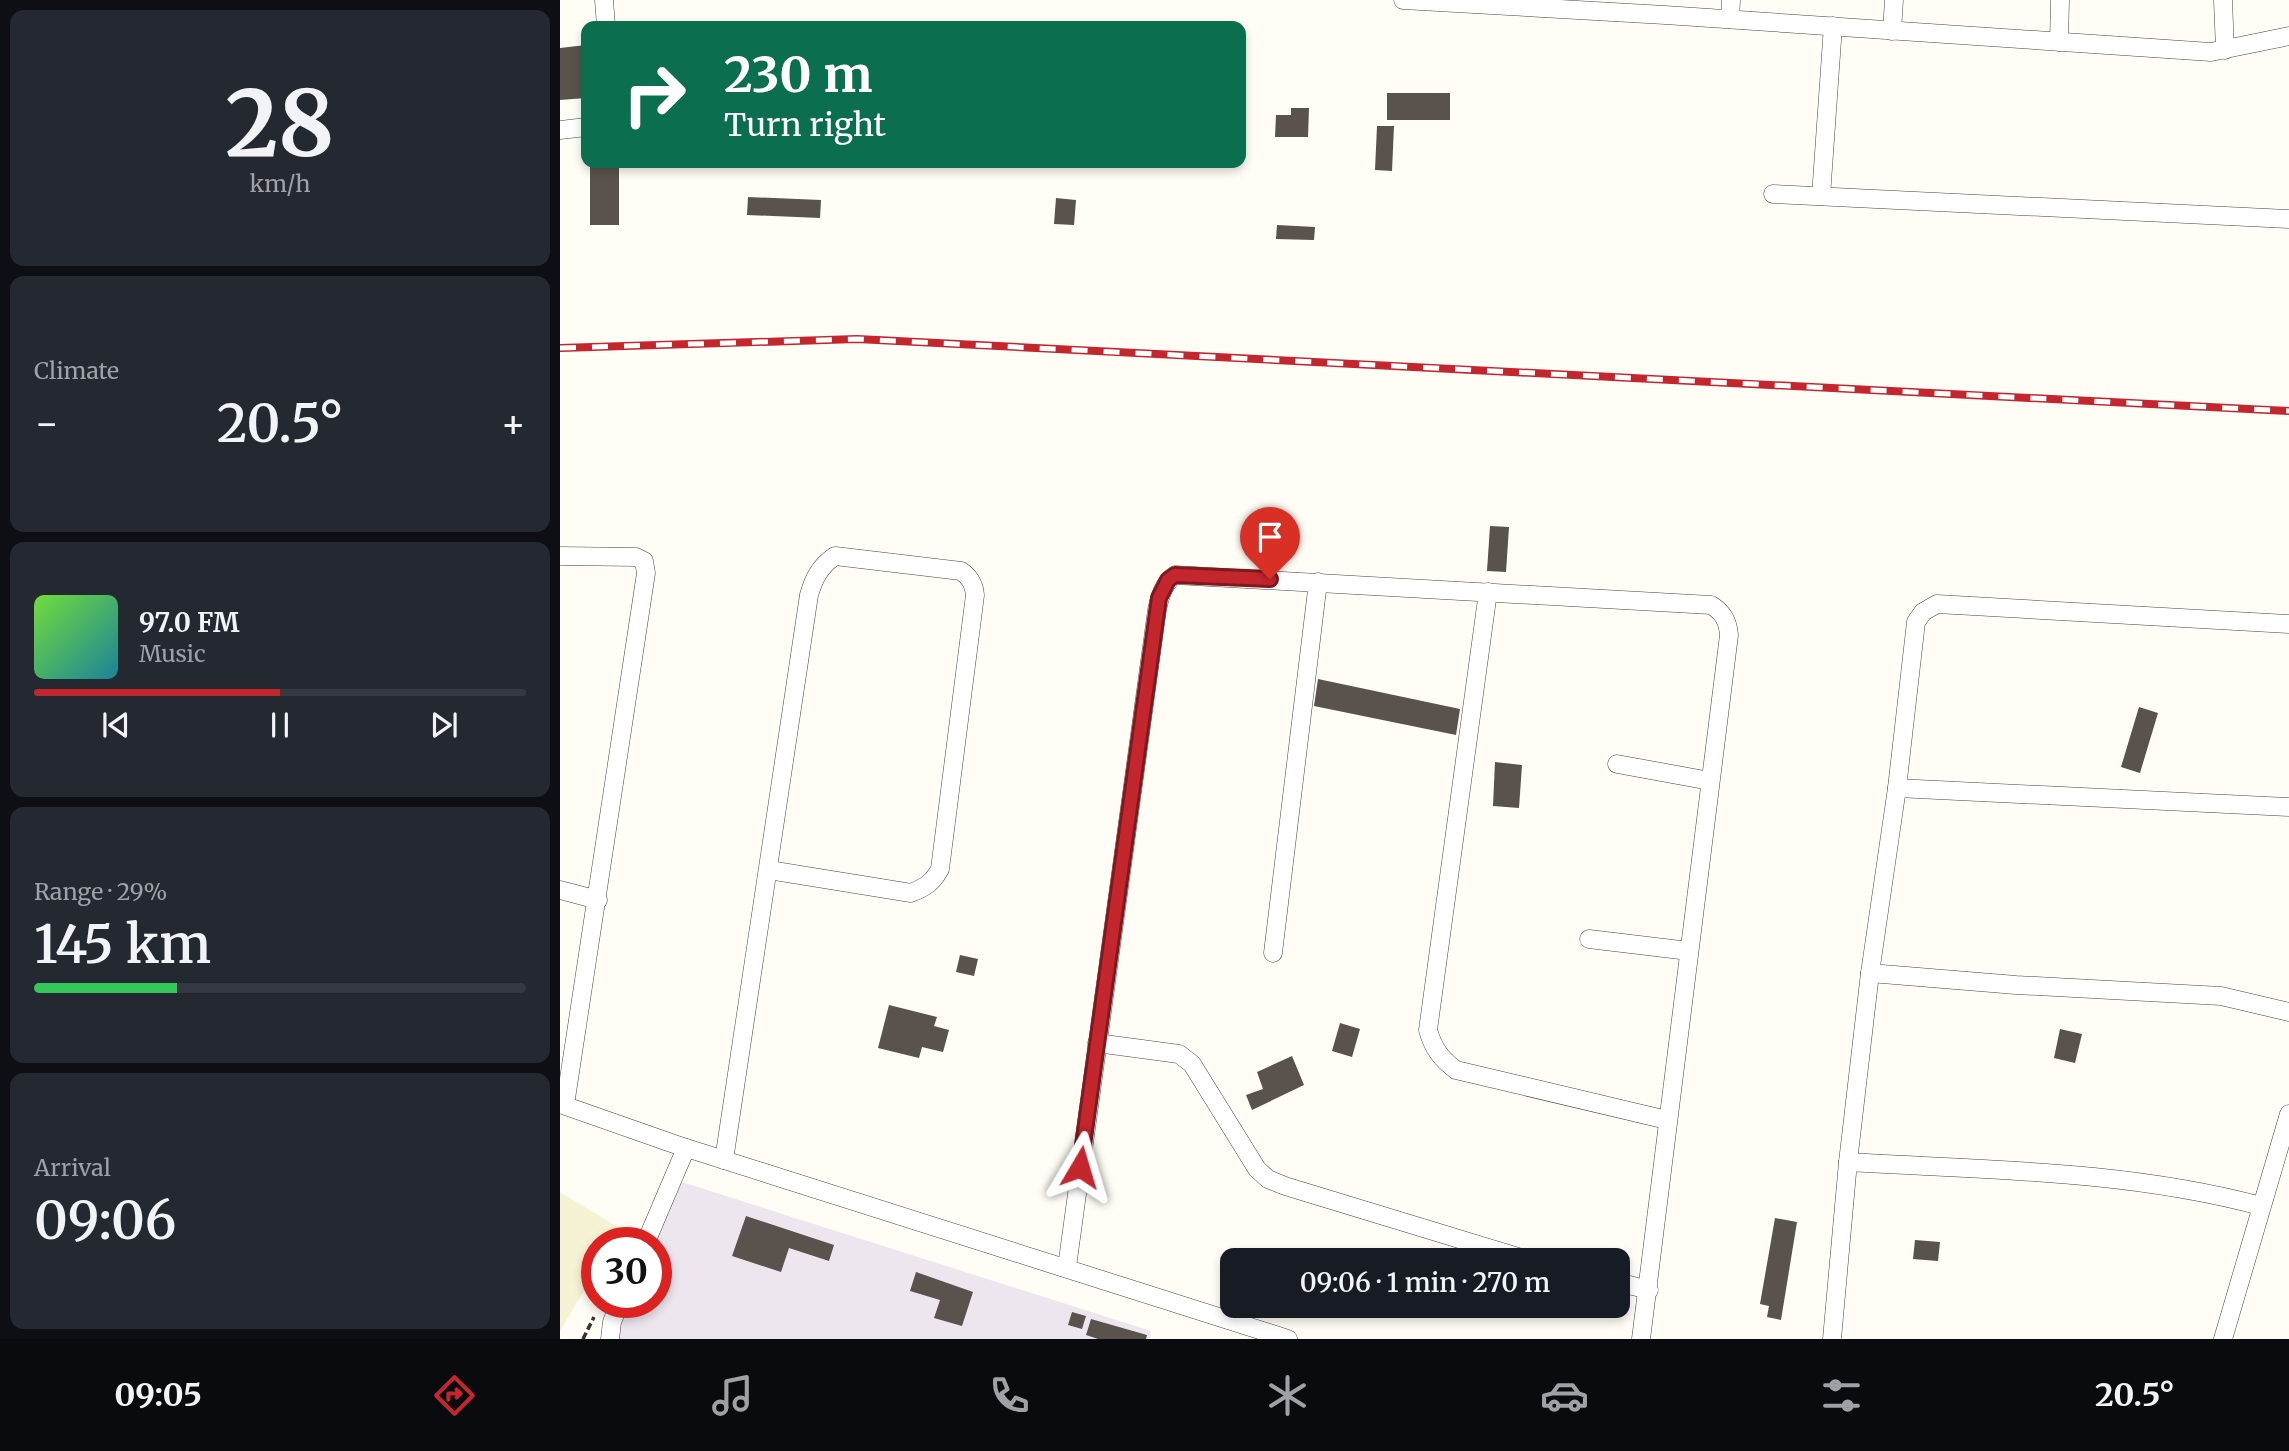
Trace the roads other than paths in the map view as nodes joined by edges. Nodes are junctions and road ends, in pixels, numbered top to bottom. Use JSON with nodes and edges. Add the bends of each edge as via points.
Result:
{"nodes":[{"id":1,"x":604,"y":0,"type":"edge"},
{"id":2,"x":1403,"y":0,"type":"edge"},
{"id":3,"x":1731,"y":0,"type":"edge"},
{"id":4,"x":1894,"y":0,"type":"edge"},
{"id":5,"x":2060,"y":0,"type":"edge"},
{"id":6,"x":2223,"y":0,"type":"edge"},
{"id":7,"x":1730,"y":19,"type":"junction"},
{"id":8,"x":606,"y":21,"type":"edge"},
{"id":9,"x":1833,"y":26,"type":"junction"},
{"id":10,"x":1892,"y":31,"type":"junction"},
{"id":11,"x":2289,"y":36,"type":"edge"},
{"id":12,"x":2059,"y":42,"type":"junction"},
{"id":13,"x":2225,"y":50,"type":"junction"},
{"id":14,"x":581,"y":128,"type":"edge"},
{"id":15,"x":560,"y":130,"type":"edge"},
{"id":16,"x":1773,"y":194,"type":"dead end"},
{"id":17,"x":1821,"y":196,"type":"junction"},
{"id":18,"x":2289,"y":219,"type":"edge"},
{"id":19,"x":560,"y":556,"type":"edge"},
{"id":20,"x":1318,"y":582,"type":"junction"},
{"id":21,"x":1488,"y":592,"type":"junction"},
{"id":22,"x":2289,"y":624,"type":"edge"},
{"id":23,"x":1617,"y":764,"type":"dead end"},
{"id":24,"x":1710,"y":781,"type":"junction"},
{"id":25,"x":1897,"y":788,"type":"junction"},
{"id":26,"x":2289,"y":807,"type":"edge"},
{"id":27,"x":769,"y":870,"type":"junction"},
{"id":28,"x":560,"y":890,"type":"edge"},
{"id":29,"x":598,"y":900,"type":"junction"},
{"id":30,"x":1589,"y":939,"type":"dead end"},
{"id":31,"x":1689,"y":951,"type":"junction"},
{"id":32,"x":1273,"y":953,"type":"dead end"},
{"id":33,"x":1870,"y":973,"type":"junction"},
{"id":34,"x":2289,"y":1012,"type":"edge"},
{"id":35,"x":1097,"y":1042,"type":"junction"},
{"id":36,"x":562,"y":1105,"type":"edge"},
{"id":37,"x":2289,"y":1114,"type":"edge"},
{"id":38,"x":1667,"y":1120,"type":"junction"},
{"id":39,"x":686,"y":1148,"type":"junction"},
{"id":40,"x":724,"y":1160,"type":"junction"},
{"id":41,"x":1848,"y":1162,"type":"junction"},
{"id":42,"x":2261,"y":1206,"type":"junction"},
{"id":43,"x":652,"y":1227,"type":"edge"},
{"id":44,"x":1489,"y":1248,"type":"edge"},
{"id":45,"x":1068,"y":1267,"type":"junction"},
{"id":46,"x":1630,"y":1285,"type":"edge"},
{"id":47,"x":1649,"y":1290,"type":"junction"},
{"id":48,"x":614,"y":1318,"type":"edge"},
{"id":49,"x":610,"y":1339,"type":"edge"},
{"id":50,"x":1288,"y":1339,"type":"edge"},
{"id":51,"x":1641,"y":1339,"type":"edge"},
{"id":52,"x":1832,"y":1339,"type":"edge"},
{"id":53,"x":2223,"y":1339,"type":"edge"}],
"edges":[{"from":1,"to":8,"type":"street"},
{"from":2,"to":7,"type":"street"},
{"from":3,"to":7,"type":"street"},
{"from":4,"to":10,"type":"street"},
{"from":5,"to":12,"type":"street"},
{"from":6,"to":13,"type":"street"},
{"from":7,"to":9,"type":"street"},
{"from":9,"to":10,"type":"street"},
{"from":9,"to":17,"type":"street"},
{"from":10,"to":12,"type":"street"},
{"from":11,"to":13,"type":"street"},
{"from":12,"to":13,"type":"street"},
{"from":14,"to":15,"type":"street"},
{"from":16,"to":17,"type":"street"},
{"from":17,"to":18,"type":"street"},
{"from":19,"to":29,"type":"street","via":[[636,557],[644,561],[646,572]]},
{"from":20,"to":21,"type":"street"},
{"from":20,"to":32,"type":"street"},
{"from":20,"to":35,"type":"street","via":[[1175,575],[1163,587]]},
{"from":21,"to":24,"type":"street","via":[[1711,605],[1719,610],[1729,635]]},
{"from":21,"to":38,"type":"street","via":[[1428,1030],[1432,1043],[1445,1063],[1456,1070]]},
{"from":22,"to":25,"type":"street","via":[[1937,604],[1916,622]]},
{"from":23,"to":24,"type":"street"},
{"from":24,"to":31,"type":"street"},
{"from":25,"to":26,"type":"street"},
{"from":25,"to":33,"type":"street"},
{"from":27,"to":27,"type":"street","via":[[809,595],[819,571],[835,556],[961,571],[975,588],[975,595],[936,877],[930,885],[911,892]]},
{"from":27,"to":40,"type":"street"},
{"from":28,"to":29,"type":"street"},
{"from":29,"to":36,"type":"street"},
{"from":30,"to":31,"type":"street"},
{"from":31,"to":38,"type":"street"},
{"from":33,"to":34,"type":"street","via":[[2221,996]]},
{"from":33,"to":41,"type":"street"},
{"from":35,"to":44,"type":"street","via":[[1179,1054],[1192,1063],[1256,1169],[1268,1179]]},
{"from":35,"to":45,"type":"street"},
{"from":36,"to":39,"type":"street"},
{"from":37,"to":42,"type":"street"},
{"from":38,"to":47,"type":"street"},
{"from":39,"to":40,"type":"street"},
{"from":39,"to":43,"type":"street"},
{"from":40,"to":45,"type":"street"},
{"from":41,"to":42,"type":"street","via":[[2161,1185]]},
{"from":41,"to":52,"type":"street"},
{"from":42,"to":53,"type":"street"},
{"from":45,"to":50,"type":"street"},
{"from":46,"to":47,"type":"street"},
{"from":47,"to":51,"type":"street"},
{"from":48,"to":49,"type":"street"}]}
